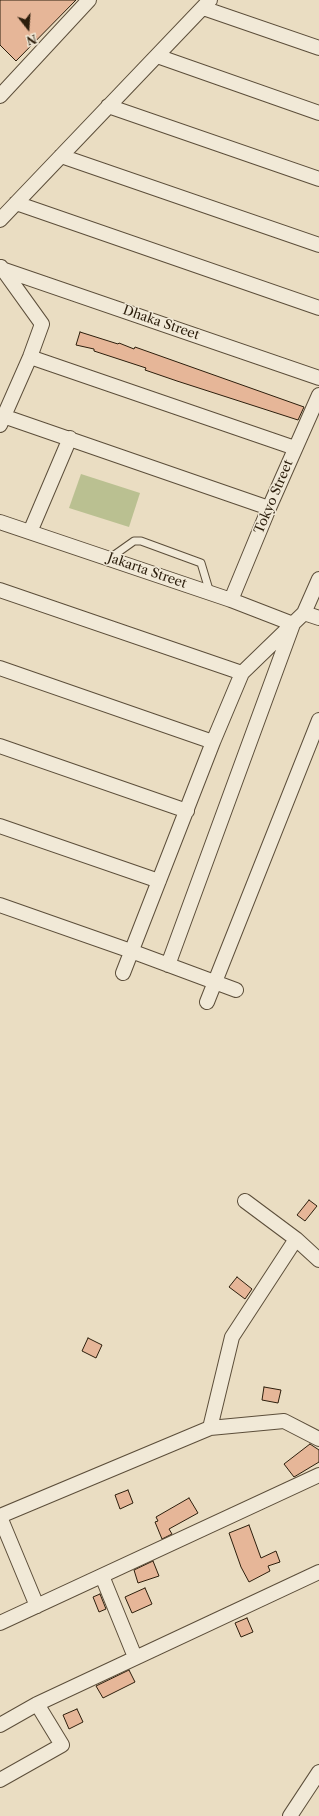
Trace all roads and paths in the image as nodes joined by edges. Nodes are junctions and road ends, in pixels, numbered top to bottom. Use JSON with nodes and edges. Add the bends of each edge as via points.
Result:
{"nodes":[{"id":1,"x":89,"y":0,"type":"edge"},
{"id":2,"x":207,"y":4,"type":"edge"},
{"id":3,"x":319,"y":48,"type":"edge"},
{"id":4,"x":157,"y":56,"type":"junction"},
{"id":5,"x":0,"y":96,"type":"edge"},
{"id":6,"x":108,"y":106,"type":"junction"},
{"id":7,"x":319,"y":113,"type":"edge"},
{"id":8,"x":61,"y":156,"type":"junction"},
{"id":9,"x":319,"y":179,"type":"edge"},
{"id":10,"x":16,"y":203,"type":"junction"},
{"id":11,"x":0,"y":220,"type":"edge"},
{"id":12,"x":319,"y":245,"type":"edge"},
{"id":13,"x":1,"y":267,"type":"edge"},
{"id":14,"x":319,"y":308,"type":"edge"},
{"id":15,"x":30,"y":358,"type":"junction"},
{"id":16,"x":319,"y":378,"type":"edge"},
{"id":17,"x":319,"y":395,"type":"edge"},
{"id":18,"x":2,"y":420,"type":"edge"},
{"id":19,"x":70,"y":438,"type":"junction"},
{"id":20,"x":295,"y":448,"type":"junction"},
{"id":21,"x":269,"y":508,"type":"junction"},
{"id":22,"x":0,"y":522,"type":"edge"},
{"id":23,"x":30,"y":532,"type":"junction"},
{"id":24,"x":109,"y":559,"type":"junction"},
{"id":25,"x":319,"y":579,"type":"edge"},
{"id":26,"x":0,"y":590,"type":"edge"},
{"id":27,"x":210,"y":593,"type":"junction"},
{"id":28,"x":232,"y":600,"type":"junction"},
{"id":29,"x":304,"y":613,"type":"junction"},
{"id":30,"x":319,"y":618,"type":"edge"},
{"id":31,"x":292,"y":624,"type":"junction"},
{"id":32,"x":0,"y":668,"type":"edge"},
{"id":33,"x":242,"y":673,"type":"junction"},
{"id":34,"x":319,"y":720,"type":"edge"},
{"id":35,"x":213,"y":742,"type":"junction"},
{"id":36,"x":0,"y":746,"type":"edge"},
{"id":37,"x":187,"y":811,"type":"junction"},
{"id":38,"x":0,"y":826,"type":"edge"},
{"id":39,"x":159,"y":882,"type":"junction"},
{"id":40,"x":0,"y":906,"type":"edge"},
{"id":41,"x":131,"y":951,"type":"junction"},
{"id":42,"x":168,"y":965,"type":"junction"},
{"id":43,"x":123,"y":974,"type":"dead end"},
{"id":44,"x":215,"y":982,"type":"junction"},
{"id":45,"x":236,"y":990,"type":"dead end"},
{"id":46,"x":207,"y":1002,"type":"dead end"},
{"id":47,"x":245,"y":1201,"type":"dead end"},
{"id":48,"x":296,"y":1239,"type":"junction"},
{"id":49,"x":319,"y":1260,"type":"edge"},
{"id":50,"x":210,"y":1428,"type":"junction"},
{"id":51,"x":319,"y":1439,"type":"edge"},
{"id":52,"x":319,"y":1475,"type":"edge"},
{"id":53,"x":0,"y":1517,"type":"edge"},
{"id":54,"x":319,"y":1572,"type":"edge"},
{"id":55,"x":102,"y":1576,"type":"junction"},
{"id":56,"x":37,"y":1606,"type":"junction"},
{"id":57,"x":0,"y":1623,"type":"edge"},
{"id":58,"x":135,"y":1657,"type":"junction"},
{"id":59,"x":37,"y":1704,"type":"junction"},
{"id":60,"x":0,"y":1725,"type":"edge"},
{"id":61,"x":319,"y":1772,"type":"edge"},
{"id":62,"x":0,"y":1780,"type":"edge"},
{"id":63,"x":290,"y":1816,"type":"edge"}],
"edges":[{"from":1,"to":5,"type":"street"},
{"from":2,"to":3,"type":"street"},
{"from":2,"to":4,"type":"street"},
{"from":4,"to":6,"type":"street"},
{"from":4,"to":7,"type":"street"},
{"from":6,"to":8,"type":"street"},
{"from":6,"to":9,"type":"street"},
{"from":8,"to":10,"type":"street"},
{"from":8,"to":12,"type":"street"},
{"from":10,"to":11,"type":"street"},
{"from":10,"to":14,"type":"street"},
{"from":13,"to":15,"type":"street","via":[[42,324]]},
{"from":13,"to":16,"type":"street","name":"Dhaka Street"},
{"from":15,"to":18,"type":"street"},
{"from":15,"to":20,"type":"street"},
{"from":17,"to":20,"type":"street","name":"Tokyo Street"},
{"from":18,"to":19,"type":"street"},
{"from":19,"to":21,"type":"street"},
{"from":19,"to":23,"type":"street"},
{"from":20,"to":21,"type":"street","name":"Tokyo Street"},
{"from":21,"to":28,"type":"street","name":"Tokyo Street"},
{"from":22,"to":23,"type":"street","name":"Jakarta Street"},
{"from":23,"to":24,"type":"street","name":"Jakarta Street"},
{"from":24,"to":27,"type":"street","name":"Jakarta Street"},
{"from":24,"to":27,"type":"lane","via":[[134,542],[140,541],[201,563]]},
{"from":25,"to":29,"type":"street"},
{"from":26,"to":33,"type":"street"},
{"from":27,"to":28,"type":"street","name":"Jakarta Street"},
{"from":28,"to":31,"type":"street","name":"Jakarta Street"},
{"from":29,"to":30,"type":"street"},
{"from":29,"to":31,"type":"street"},
{"from":31,"to":33,"type":"street"},
{"from":31,"to":42,"type":"street"},
{"from":32,"to":35,"type":"street"},
{"from":33,"to":35,"type":"street"},
{"from":34,"to":44,"type":"street"},
{"from":35,"to":37,"type":"street"},
{"from":36,"to":37,"type":"street"},
{"from":37,"to":39,"type":"street"},
{"from":38,"to":39,"type":"street"},
{"from":39,"to":41,"type":"street"},
{"from":40,"to":41,"type":"street"},
{"from":41,"to":42,"type":"street"},
{"from":41,"to":43,"type":"street"},
{"from":42,"to":44,"type":"street"},
{"from":44,"to":45,"type":"street"},
{"from":44,"to":46,"type":"street"},
{"from":47,"to":48,"type":"street"},
{"from":48,"to":49,"type":"street"},
{"from":48,"to":50,"type":"street","via":[[232,1337]]},
{"from":50,"to":51,"type":"street","via":[[284,1421]]},
{"from":50,"to":53,"type":"street"},
{"from":52,"to":55,"type":"street"},
{"from":53,"to":56,"type":"street"},
{"from":54,"to":58,"type":"street"},
{"from":55,"to":56,"type":"street"},
{"from":55,"to":58,"type":"street"},
{"from":56,"to":57,"type":"street"},
{"from":58,"to":59,"type":"street"},
{"from":59,"to":60,"type":"street"},
{"from":59,"to":62,"type":"street","via":[[62,1745]]},
{"from":61,"to":63,"type":"street"}]}
